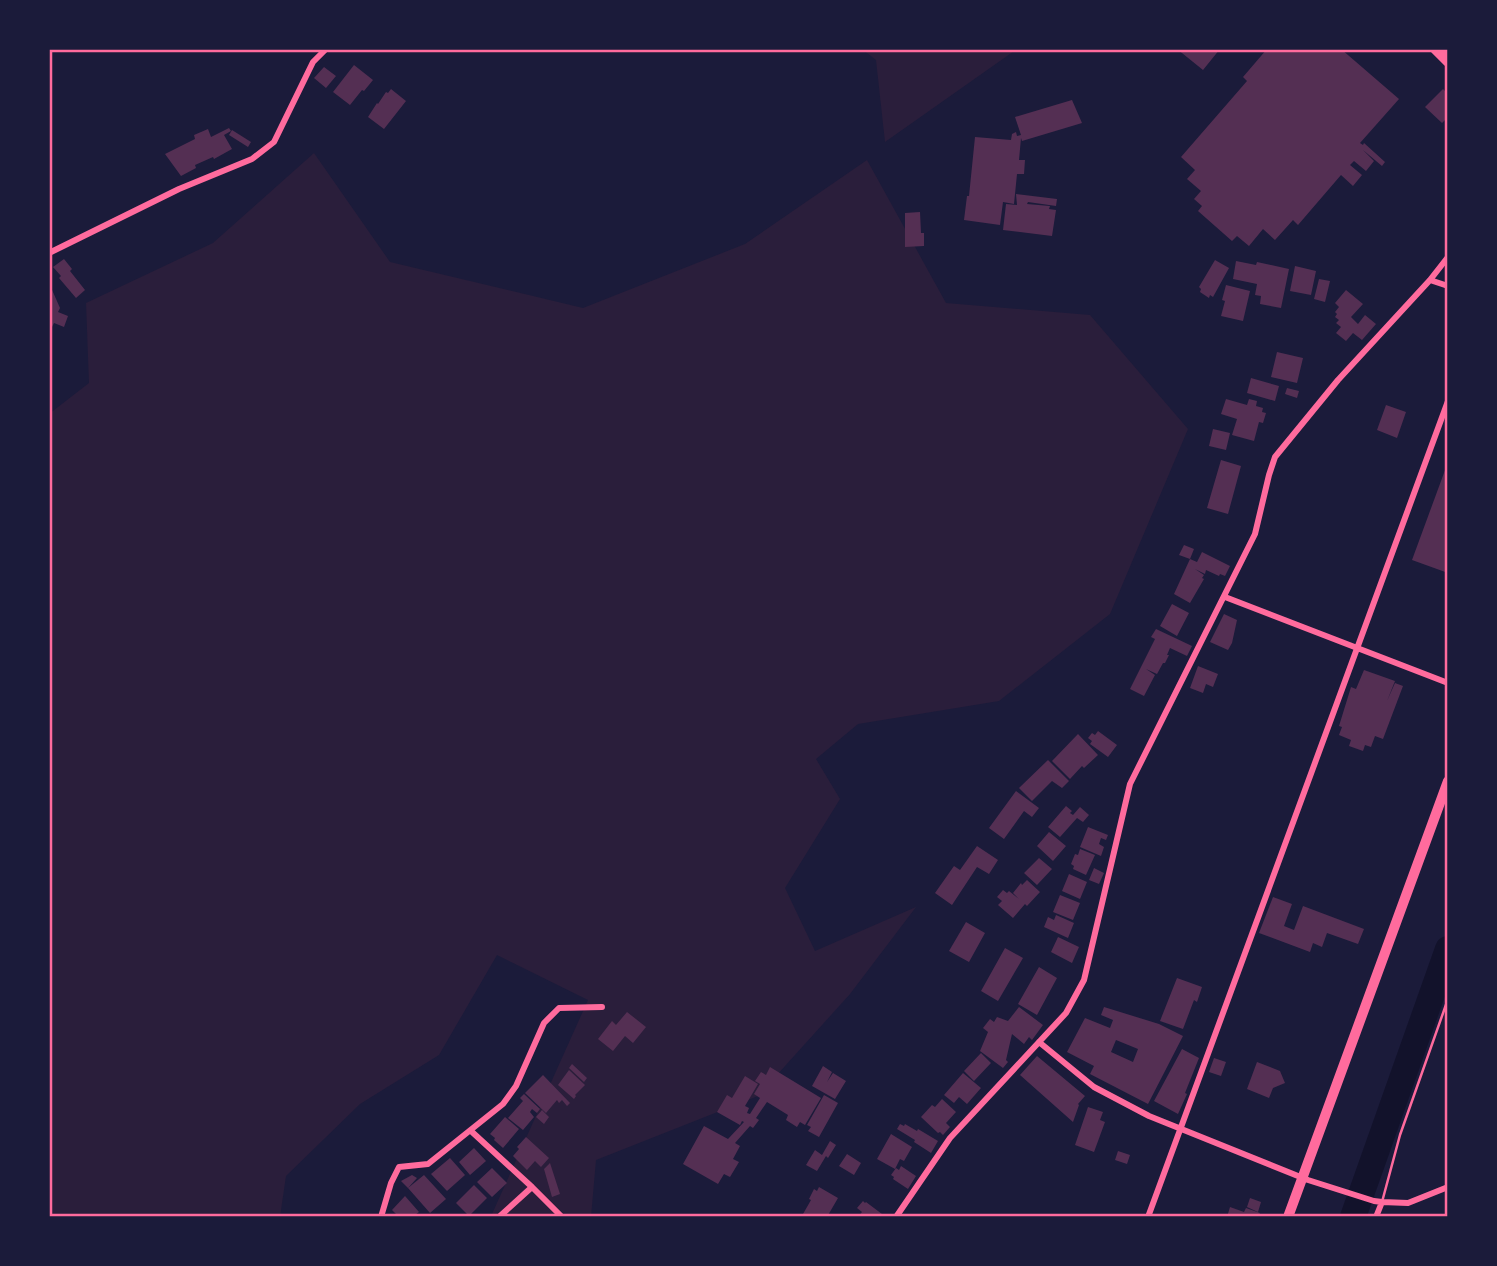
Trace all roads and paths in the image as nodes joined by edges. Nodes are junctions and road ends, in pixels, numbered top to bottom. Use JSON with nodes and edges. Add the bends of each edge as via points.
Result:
{"nodes":[{"id":1,"x":326,"y":49,"type":"edge"},
{"id":2,"x":1435,"y":49,"type":"edge"},
{"id":3,"x":1448,"y":62,"type":"edge"},
{"id":4,"x":49,"y":253,"type":"edge"},
{"id":5,"x":1448,"y":257,"type":"edge"},
{"id":6,"x":1430,"y":280,"type":"junction"},
{"id":7,"x":1448,"y":286,"type":"edge"},
{"id":8,"x":1448,"y":401,"type":"edge"},
{"id":9,"x":1224,"y":597,"type":"junction"},
{"id":10,"x":1357,"y":647,"type":"junction"},
{"id":11,"x":1448,"y":683,"type":"edge"},
{"id":12,"x":1448,"y":781,"type":"edge"},
{"id":13,"x":1448,"y":999,"type":"edge"},
{"id":14,"x":602,"y":1007,"type":"dead end"},
{"id":15,"x":1039,"y":1042,"type":"junction"},
{"id":16,"x":1180,"y":1129,"type":"junction"},
{"id":17,"x":471,"y":1131,"type":"junction"},
{"id":18,"x":1306,"y":1178,"type":"junction"},
{"id":19,"x":532,"y":1187,"type":"junction"},
{"id":20,"x":1448,"y":1187,"type":"edge"},
{"id":21,"x":1382,"y":1202,"type":"junction"},
{"id":22,"x":380,"y":1217,"type":"edge"},
{"id":23,"x":499,"y":1217,"type":"edge"},
{"id":24,"x":562,"y":1217,"type":"edge"},
{"id":25,"x":896,"y":1217,"type":"edge"},
{"id":26,"x":1148,"y":1217,"type":"edge"},
{"id":27,"x":1288,"y":1217,"type":"edge"},
{"id":28,"x":1376,"y":1217,"type":"edge"}],
"edges":[{"from":1,"to":4,"type":"street","via":[[313,62],[274,142],[252,159]]},
{"from":2,"to":3,"type":"highway"},
{"from":5,"to":6,"type":"street"},
{"from":6,"to":7,"type":"street"},
{"from":6,"to":9,"type":"street","via":[[1275,457],[1255,534]]},
{"from":8,"to":10,"type":"street"},
{"from":9,"to":10,"type":"street"},
{"from":9,"to":15,"type":"street","via":[[1130,784],[1084,980],[1066,1013]]},
{"from":10,"to":11,"type":"street"},
{"from":10,"to":16,"type":"street"},
{"from":12,"to":18,"type":"main road"},
{"from":13,"to":21,"type":"lane","via":[[1400,1135]]},
{"from":14,"to":17,"type":"street","via":[[559,1008],[544,1023],[516,1086],[503,1104]]},
{"from":15,"to":16,"type":"street","via":[[1094,1087]]},
{"from":15,"to":25,"type":"street","via":[[950,1139]]},
{"from":16,"to":18,"type":"street"},
{"from":16,"to":26,"type":"street"},
{"from":17,"to":19,"type":"street"},
{"from":17,"to":22,"type":"street","via":[[428,1164],[400,1167]]},
{"from":18,"to":21,"type":"street"},
{"from":18,"to":27,"type":"main road"},
{"from":19,"to":23,"type":"street"},
{"from":19,"to":24,"type":"street"},
{"from":20,"to":21,"type":"street","via":[[1408,1203]]},
{"from":21,"to":28,"type":"street"}]}
